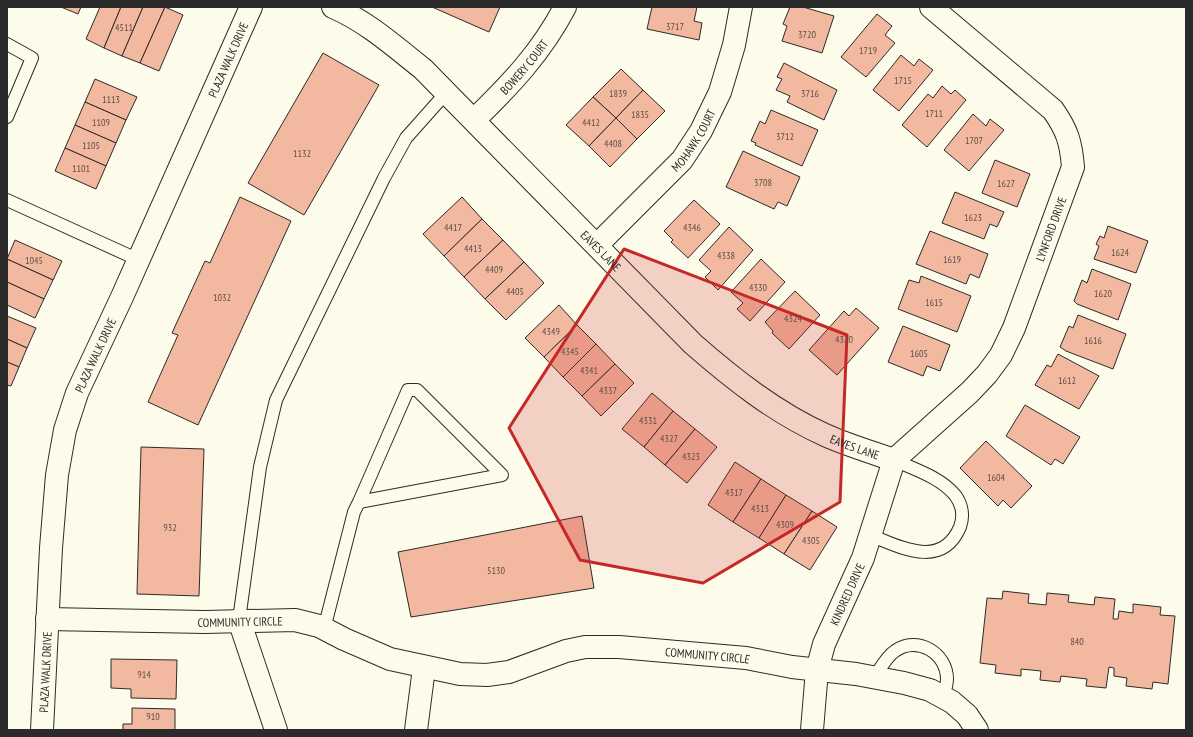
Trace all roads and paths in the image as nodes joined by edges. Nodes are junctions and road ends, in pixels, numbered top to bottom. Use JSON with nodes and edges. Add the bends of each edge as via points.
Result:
{"nodes":[{"id":1,"x":251,"y":7,"type":"edge"},
{"id":2,"x":333,"y":7,"type":"edge"},
{"id":3,"x":564,"y":7,"type":"edge"},
{"id":4,"x":741,"y":7,"type":"edge"},
{"id":5,"x":931,"y":7,"type":"edge"},
{"id":6,"x":7,"y":44,"type":"edge"},
{"id":7,"x":446,"y":93,"type":"junction"},
{"id":8,"x":7,"y":117,"type":"edge"},
{"id":9,"x":474,"y":120,"type":"junction"},
{"id":10,"x":7,"y":200,"type":"edge"},
{"id":11,"x":597,"y":245,"type":"junction"},
{"id":12,"x":139,"y":260,"type":"junction"},
{"id":13,"x":894,"y":460,"type":"junction"},
{"id":14,"x":359,"y":502,"type":"junction"},
{"id":15,"x":870,"y":535,"type":"junction"},
{"id":16,"x":47,"y":619,"type":"junction"},
{"id":17,"x":239,"y":620,"type":"junction"},
{"id":18,"x":324,"y":629,"type":"junction"},
{"id":19,"x":424,"y":668,"type":"junction"},
{"id":20,"x":817,"y":670,"type":"junction"},
{"id":21,"x":874,"y":678,"type":"junction"},
{"id":22,"x":943,"y":697,"type":"junction"},
{"id":23,"x":42,"y":730,"type":"edge"},
{"id":24,"x":276,"y":730,"type":"edge"},
{"id":25,"x":416,"y":730,"type":"edge"},
{"id":26,"x":812,"y":730,"type":"edge"},
{"id":27,"x":977,"y":730,"type":"edge"}],
"edges":[{"from":1,"to":12,"type":"street","name":"PLAZA WALK DRIVE"},
{"from":2,"to":7,"type":"street","name":"EAVES LANE","via":[[382,36],[423,69]]},
{"from":3,"to":9,"type":"street","name":"BOWERY COURT","via":[[552,32],[528,65]]},
{"from":4,"to":11,"type":"street","name":"MOHAWK COURT","via":[[734,45],[720,92],[701,131],[682,160]]},
{"from":5,"to":13,"type":"street","name":"LYNFORD DRIVE","via":[[1053,110],[1064,125],[1070,141],[1073,167],[1014,328],[1001,356],[970,392]]},
{"from":6,"to":8,"type":"lane","via":[[32,58]]},
{"from":7,"to":9,"type":"street","name":"EAVES LANE"},
{"from":7,"to":17,"type":"lane","via":[[406,138],[387,172],[276,400],[260,467]]},
{"from":9,"to":11,"type":"street","name":"EAVES LANE"},
{"from":10,"to":12,"type":"lane"},
{"from":11,"to":13,"type":"street","name":"EAVES LANE","via":[[693,344],[734,379],[773,406],[825,435]]},
{"from":12,"to":16,"type":"street","name":"PLAZA WALK DRIVE","via":[[77,394],[65,430],[57,475]]},
{"from":13,"to":15,"type":"street","name":"KINDRED DRIVE"},
{"from":13,"to":15,"type":"lane","via":[[941,483],[955,495],[962,509],[962,522],[956,535],[945,548],[928,553],[903,548]]},
{"from":14,"to":14,"type":"lane","via":[[408,390],[417,390],[502,475]]},
{"from":14,"to":18,"type":"lane","via":[[354,512]]},
{"from":15,"to":20,"type":"street","name":"KINDRED DRIVE","via":[[824,644]]},
{"from":16,"to":17,"type":"street","name":"COMMUNITY CIRCLE","via":[[205,622]]},
{"from":16,"to":23,"type":"street","name":"PLAZA WALK DRIVE"},
{"from":17,"to":18,"type":"street","name":"COMMUNITY CIRCLE","via":[[295,620]]},
{"from":17,"to":24,"type":"street"},
{"from":18,"to":19,"type":"street","name":"COMMUNITY CIRCLE","via":[[390,659]]},
{"from":19,"to":20,"type":"street","name":"COMMUNITY CIRCLE","via":[[487,675],[509,672],[566,651],[585,647],[619,647],[746,658]]},
{"from":19,"to":25,"type":"street"},
{"from":20,"to":21,"type":"street","name":"COMMUNITY CIRCLE"},
{"from":20,"to":26,"type":"street","name":"KINDRED DRIVE"},
{"from":21,"to":22,"type":"street","name":"COMMUNITY CIRCLE","via":[[930,690]]},
{"from":21,"to":22,"type":"lane","via":[[894,651],[905,646],[921,644],[933,651],[944,664],[947,679]]},
{"from":22,"to":27,"type":"street","name":"COMMUNITY CIRCLE","via":[[967,715]]}]}
